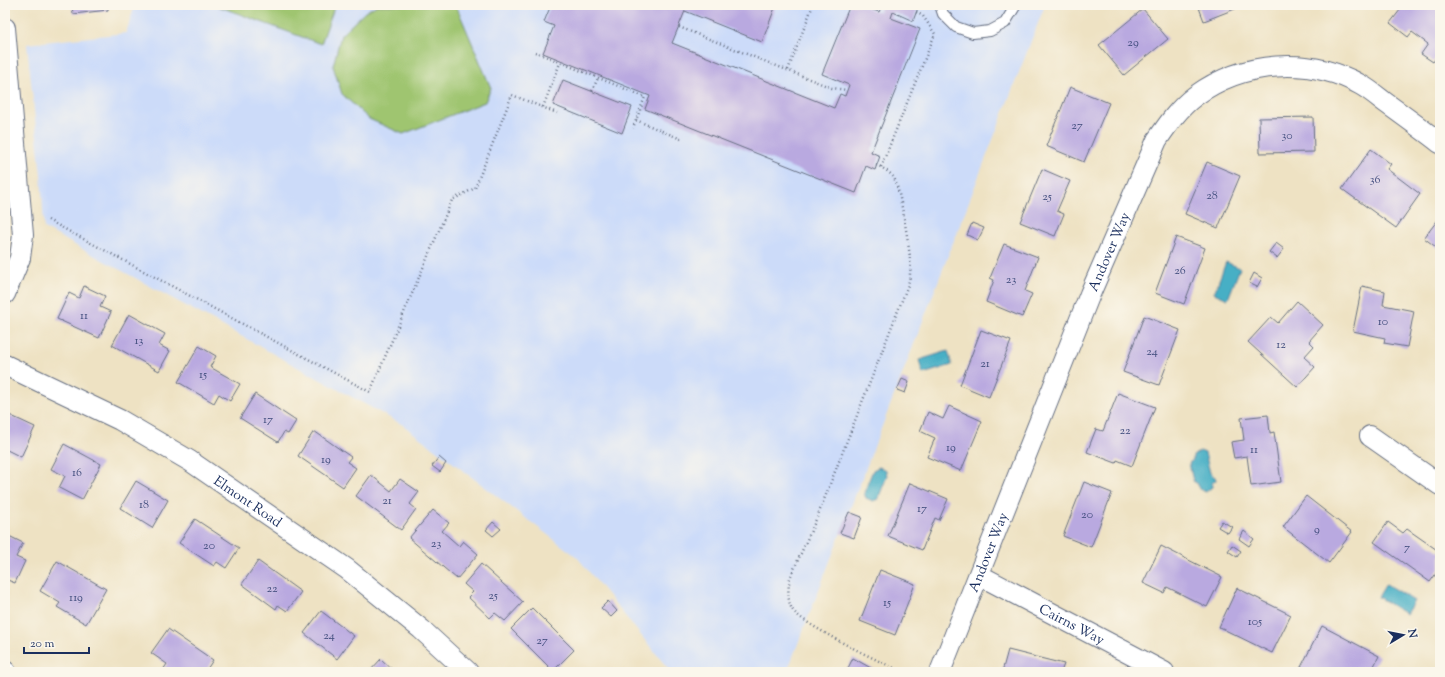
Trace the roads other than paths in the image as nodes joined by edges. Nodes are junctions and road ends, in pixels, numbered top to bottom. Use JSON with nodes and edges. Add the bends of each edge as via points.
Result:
{"nodes":[{"id":1,"x":940,"y":5,"type":"edge"},
{"id":2,"x":1016,"y":5,"type":"edge"},
{"id":3,"x":5,"y":28,"type":"edge"},
{"id":4,"x":1440,"y":143,"type":"edge"},
{"id":5,"x":5,"y":294,"type":"edge"},
{"id":6,"x":5,"y":365,"type":"edge"},
{"id":7,"x":1370,"y":436,"type":"dead end"},
{"id":8,"x":1440,"y":485,"type":"edge"},
{"id":9,"x":979,"y":575,"type":"junction"},
{"id":10,"x":468,"y":672,"type":"edge"},
{"id":11,"x":940,"y":672,"type":"edge"},
{"id":12,"x":1164,"y":672,"type":"edge"}],
"edges":[{"from":1,"to":2,"type":"lane","via":[[943,14],[956,27],[973,33],[990,32],[1005,23]]},
{"from":3,"to":5,"type":"street","via":[[23,235],[20,258]]},
{"from":4,"to":9,"type":"street","name":"Andover Way","via":[[1362,86],[1336,74],[1308,67],[1277,66],[1246,71],[1219,81],[1194,97],[1172,118],[1157,140],[1090,294]]},
{"from":6,"to":10,"type":"street","name":"Elmont Road","via":[[120,420],[190,461],[347,569],[421,629]]},
{"from":7,"to":8,"type":"street"},
{"from":9,"to":11,"type":"street","name":"Andover Way"},
{"from":9,"to":12,"type":"street","name":"Cairns Way"}]}
